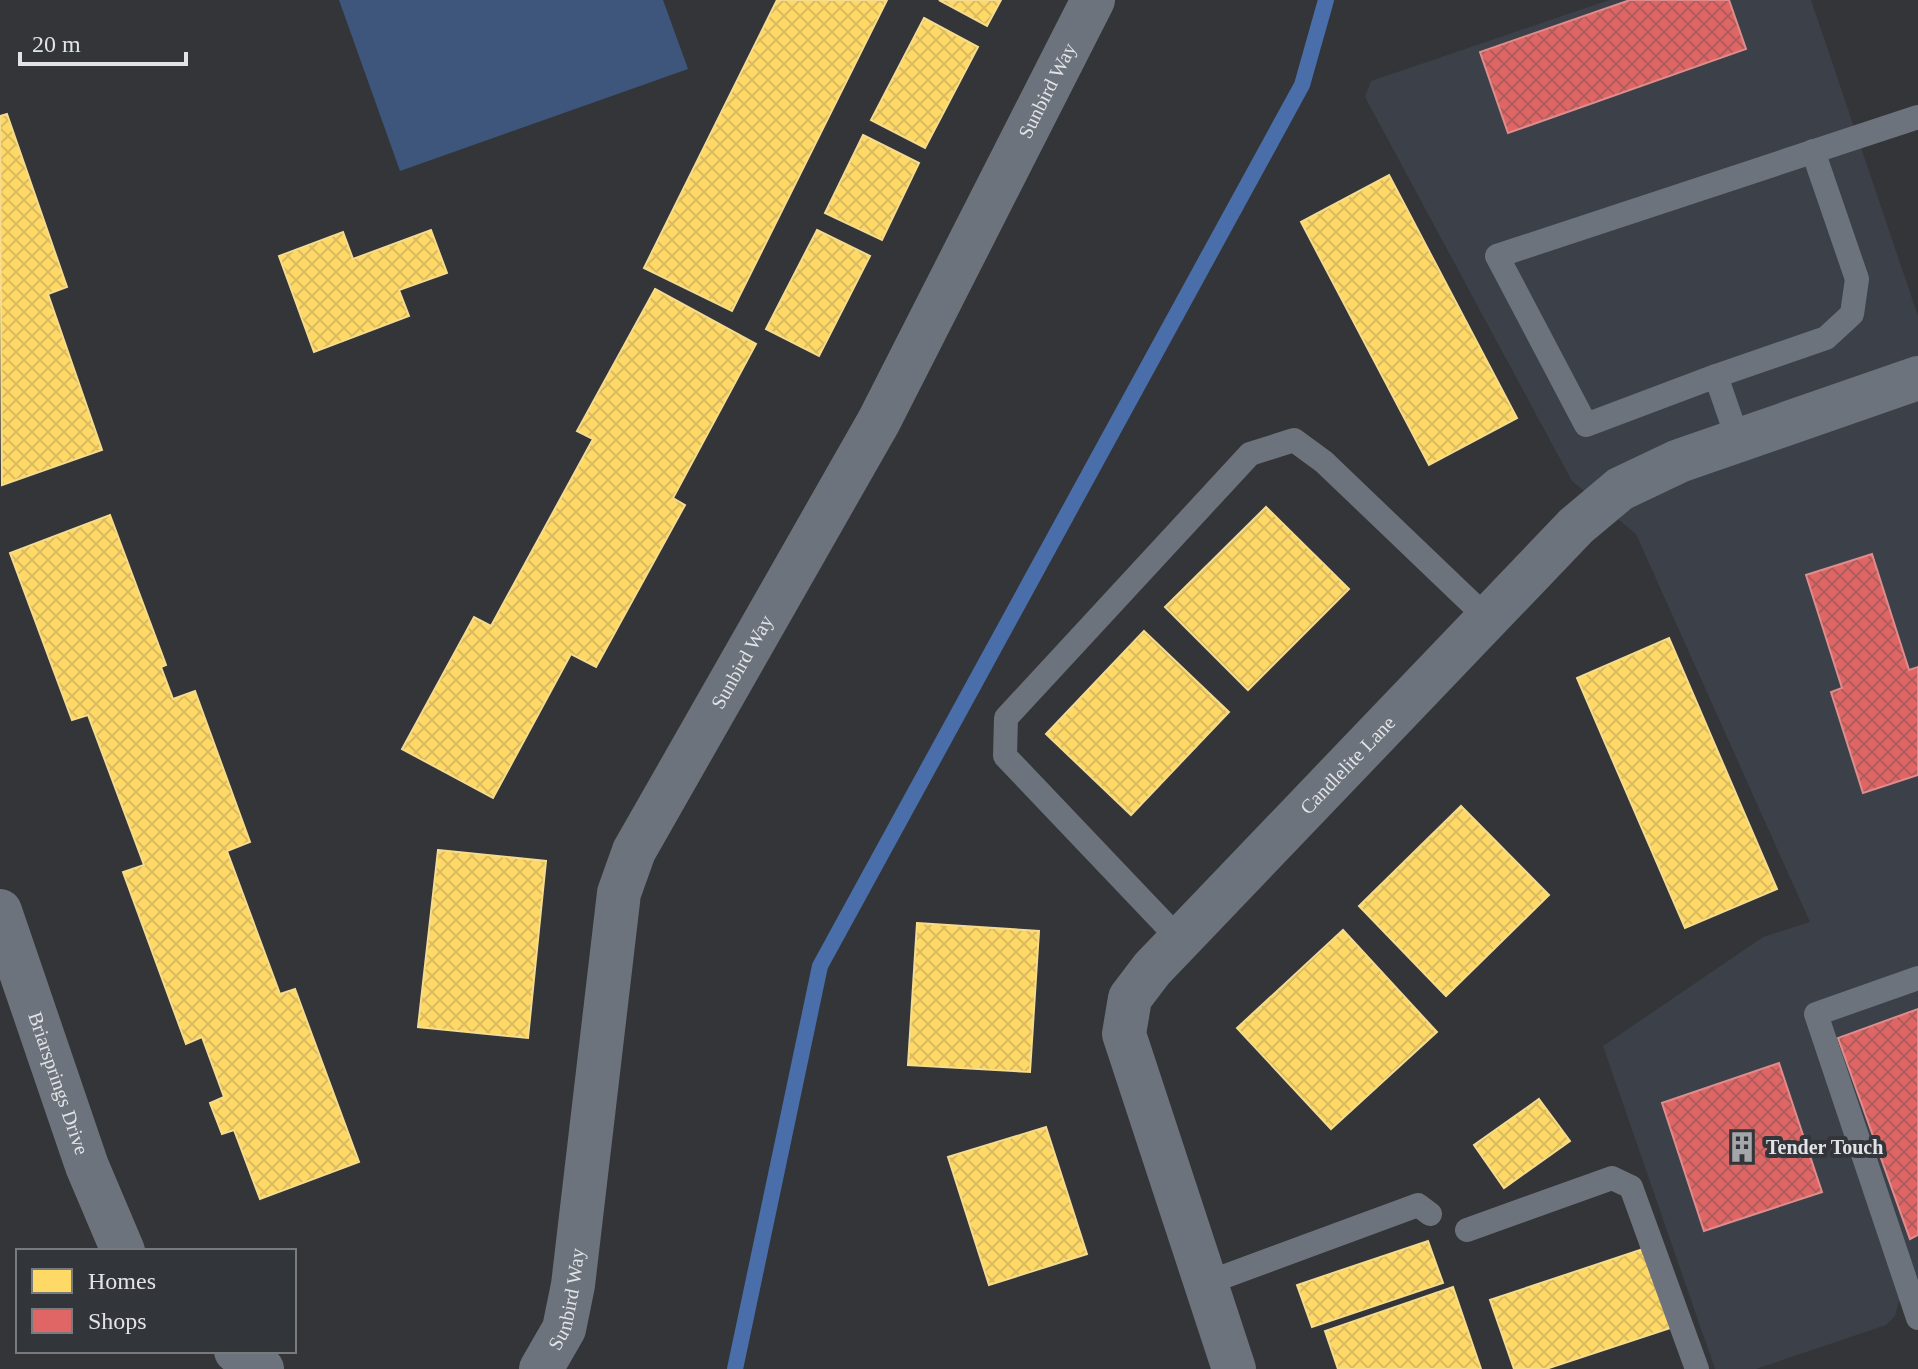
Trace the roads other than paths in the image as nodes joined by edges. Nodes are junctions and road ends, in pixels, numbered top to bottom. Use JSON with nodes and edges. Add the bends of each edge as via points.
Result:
{"nodes":[{"id":1,"x":1093,"y":0,"type":"edge"},
{"id":2,"x":1918,"y":117,"type":"edge"},
{"id":3,"x":1813,"y":151,"type":"junction"},
{"id":4,"x":1716,"y":376,"type":"junction"},
{"id":5,"x":1918,"y":378,"type":"edge"},
{"id":6,"x":1738,"y":440,"type":"junction"},
{"id":7,"x":1487,"y":618,"type":"junction"},
{"id":8,"x":0,"y":911,"type":"edge"},
{"id":9,"x":1181,"y":941,"type":"junction"},
{"id":10,"x":1918,"y":978,"type":"edge"},
{"id":11,"x":1430,"y":1214,"type":"dead end"},
{"id":12,"x":1467,"y":1230,"type":"dead end"},
{"id":13,"x":122,"y":1249,"type":"edge"},
{"id":14,"x":1204,"y":1284,"type":"junction"},
{"id":15,"x":1918,"y":1318,"type":"edge"},
{"id":16,"x":239,"y":1353,"type":"edge"},
{"id":17,"x":262,"y":1369,"type":"edge"},
{"id":18,"x":541,"y":1369,"type":"edge"},
{"id":19,"x":1234,"y":1369,"type":"edge"},
{"id":20,"x":1697,"y":1369,"type":"edge"}],
"edges":[{"from":1,"to":18,"type":"street","name":"Sunbird Way","via":[[879,421],[634,851],[619,893],[573,1285],[564,1329]]},
{"from":2,"to":3,"type":"lane"},
{"from":3,"to":4,"type":"lane","via":[[1857,279],[1852,314],[1826,338]]},
{"from":3,"to":4,"type":"lane","via":[[1497,256],[1586,425]]},
{"from":4,"to":6,"type":"lane"},
{"from":5,"to":6,"type":"street","name":"Candlelite Lane"},
{"from":6,"to":7,"type":"street","name":"Candlelite Lane","via":[[1620,489],[1576,526]]},
{"from":7,"to":9,"type":"street","name":"Candlelite Lane"},
{"from":7,"to":9,"type":"lane","via":[[1324,462],[1294,440],[1250,454],[1006,718],[1005,756]]},
{"from":8,"to":13,"type":"street","name":"Briarsprings Drive","via":[[87,1166]]},
{"from":9,"to":14,"type":"street","name":"Candlelite Lane","via":[[1130,998],[1124,1034]]},
{"from":10,"to":15,"type":"lane","via":[[1816,1014]]},
{"from":11,"to":14,"type":"lane","via":[[1418,1205]]},
{"from":12,"to":20,"type":"lane","via":[[1612,1178],[1631,1187]]},
{"from":14,"to":19,"type":"street","name":"Candlelite Lane"},
{"from":16,"to":17,"type":"street"}]}
